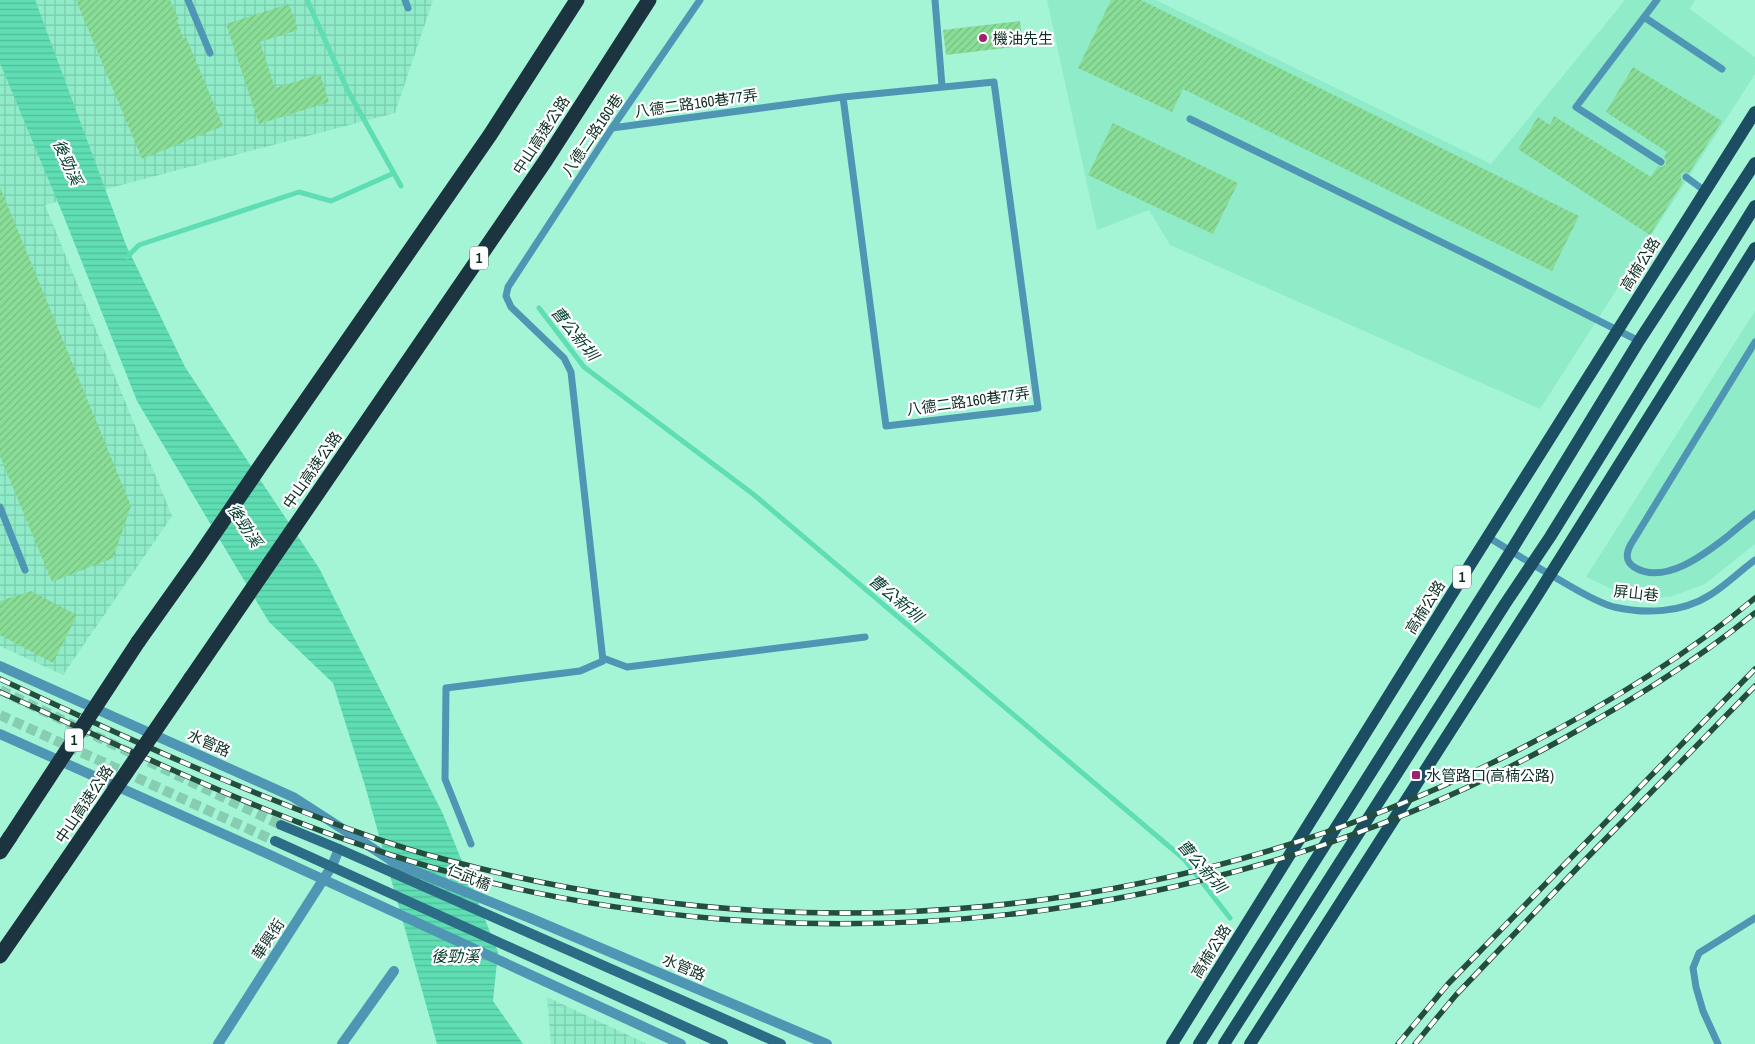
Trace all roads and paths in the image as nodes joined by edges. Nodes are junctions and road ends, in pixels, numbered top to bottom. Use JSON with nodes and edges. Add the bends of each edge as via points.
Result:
{"nodes":[{"id":1,"x":188,"y":0,"type":"edge"},
{"id":2,"x":405,"y":0,"type":"edge"},
{"id":3,"x":577,"y":0,"type":"edge"},
{"id":4,"x":649,"y":0,"type":"edge"},
{"id":5,"x":700,"y":0,"type":"edge"},
{"id":6,"x":935,"y":0,"type":"edge"},
{"id":7,"x":1657,"y":0,"type":"edge"},
{"id":8,"x":408,"y":8,"type":"dead end"},
{"id":9,"x":1644,"y":16,"type":"junction"},
{"id":10,"x":210,"y":53,"type":"dead end"},
{"id":11,"x":1722,"y":69,"type":"dead end"},
{"id":12,"x":942,"y":86,"type":"junction"},
{"id":13,"x":843,"y":97,"type":"junction"},
{"id":14,"x":1755,"y":112,"type":"edge"},
{"id":15,"x":1190,"y":119,"type":"dead end"},
{"id":16,"x":612,"y":128,"type":"junction"},
{"id":17,"x":1661,"y":162,"type":"dead end"},
{"id":18,"x":1755,"y":163,"type":"edge"},
{"id":19,"x":1686,"y":177,"type":"dead end"},
{"id":20,"x":1705,"y":191,"type":"junction"},
{"id":21,"x":1755,"y":206,"type":"edge"},
{"id":22,"x":1755,"y":248,"type":"edge"},
{"id":23,"x":1618,"y":330,"type":"junction"},
{"id":24,"x":1639,"y":341,"type":"junction"},
{"id":25,"x":1755,"y":342,"type":"edge"},
{"id":26,"x":0,"y":507,"type":"edge"},
{"id":27,"x":1755,"y":514,"type":"edge"},
{"id":28,"x":1488,"y":537,"type":"junction"},
{"id":29,"x":1511,"y":551,"type":"junction"},
{"id":30,"x":1755,"y":560,"type":"edge"},
{"id":31,"x":1532,"y":564,"type":"junction"},
{"id":32,"x":26,"y":570,"type":"dead end"},
{"id":33,"x":1550,"y":574,"type":"junction"},
{"id":34,"x":865,"y":637,"type":"dead end"},
{"id":35,"x":602,"y":658,"type":"junction"},
{"id":36,"x":0,"y":666,"type":"edge"},
{"id":37,"x":0,"y":734,"type":"edge"},
{"id":38,"x":281,"y":825,"type":"tunnel mouth"},
{"id":39,"x":275,"y":841,"type":"tunnel mouth"},
{"id":40,"x":471,"y":844,"type":"dead end"},
{"id":41,"x":339,"y":849,"type":"junction"},
{"id":42,"x":0,"y":852,"type":"edge"},
{"id":43,"x":397,"y":864,"type":"joint"},
{"id":44,"x":332,"y":866,"type":"junction"},
{"id":45,"x":323,"y":880,"type":"junction"},
{"id":46,"x":530,"y":918,"type":"joint"},
{"id":47,"x":1755,"y":918,"type":"edge"},
{"id":48,"x":526,"y":931,"type":"joint"},
{"id":49,"x":0,"y":956,"type":"edge"},
{"id":50,"x":394,"y":971,"type":"dead end"},
{"id":51,"x":218,"y":1044,"type":"edge"},
{"id":52,"x":342,"y":1044,"type":"edge"},
{"id":53,"x":681,"y":1044,"type":"edge"},
{"id":54,"x":723,"y":1044,"type":"edge"},
{"id":55,"x":781,"y":1044,"type":"edge"},
{"id":56,"x":827,"y":1044,"type":"edge"},
{"id":57,"x":1172,"y":1044,"type":"edge"},
{"id":58,"x":1199,"y":1044,"type":"edge"},
{"id":59,"x":1224,"y":1044,"type":"edge"},
{"id":60,"x":1250,"y":1044,"type":"edge"},
{"id":61,"x":1718,"y":1044,"type":"edge"}],
"edges":[{"from":1,"to":10,"type":"lane"},
{"from":2,"to":8,"type":"lane"},
{"from":3,"to":42,"type":"highway","number":"1","bridge":true,"via":[[490,135],[138,642]]},
{"from":4,"to":49,"type":"highway","name":"中山高速公路","number":"1","bridge":true,"via":[[546,160]]},
{"from":5,"to":16,"type":"lane","name":"八德二路160巷"},
{"from":6,"to":12,"type":"lane"},
{"from":7,"to":9,"type":"lane"},
{"from":9,"to":11,"type":"lane"},
{"from":9,"to":17,"type":"lane","via":[[1576,107]]},
{"from":12,"to":13,"type":"lane","name":"八德二路160巷77弄"},
{"from":12,"to":13,"type":"lane","name":"八德二路160巷77弄","via":[[994,82],[1038,408],[886,426]]},
{"from":13,"to":16,"type":"lane","name":"八德二路160巷77弄"},
{"from":14,"to":20,"type":"main road","name":"高楠公路","number":"1"},
{"from":15,"to":23,"type":"lane"},
{"from":16,"to":35,"type":"lane","name":"八德二路160巷","via":[[508,287],[506,296],[511,307],[564,358],[571,372]]},
{"from":18,"to":24,"type":"main road","number":"1"},
{"from":19,"to":20,"type":"lane"},
{"from":20,"to":23,"type":"main road","name":"高楠公路","number":"1"},
{"from":21,"to":31,"type":"main road"},
{"from":22,"to":33,"type":"main road"},
{"from":23,"to":24,"type":"lane"},
{"from":23,"to":28,"type":"main road","name":"高楠公路","number":"1"},
{"from":24,"to":29,"type":"main road","number":"1"},
{"from":25,"to":27,"type":"lane","via":[[1631,544],[1627,558],[1630,564],[1642,571],[1671,570],[1709,551]]},
{"from":26,"to":32,"type":"lane"},
{"from":28,"to":29,"type":"lane","name":"屏山巷"},
{"from":28,"to":57,"type":"main road","name":"高楠公路","number":"1"},
{"from":29,"to":31,"type":"lane","name":"屏山巷"},
{"from":29,"to":58,"type":"main road","number":"1"},
{"from":30,"to":33,"type":"lane","name":"屏山巷","via":[[1709,596],[1674,609],[1652,611],[1613,607]]},
{"from":31,"to":33,"type":"lane","name":"屏山巷"},
{"from":31,"to":59,"type":"main road"},
{"from":33,"to":60,"type":"main road"},
{"from":34,"to":35,"type":"lane","via":[[627,667]]},
{"from":35,"to":40,"type":"lane","via":[[603,661],[580,671],[446,688],[445,779]]},
{"from":36,"to":43,"type":"street","name":"水管路","via":[[293,797]]},
{"from":37,"to":45,"type":"street"},
{"from":38,"to":41,"type":"street"},
{"from":39,"to":44,"type":"street"},
{"from":41,"to":44,"type":"street","name":"華興街"},
{"from":41,"to":48,"type":"street","name":"仁武橋"},
{"from":43,"to":46,"type":"street","name":"仁武橋"},
{"from":44,"to":45,"type":"street","name":"華興街"},
{"from":44,"to":54,"type":"street"},
{"from":45,"to":51,"type":"street","name":"華興街"},
{"from":45,"to":53,"type":"street"},
{"from":46,"to":56,"type":"street","name":"水管路"},
{"from":47,"to":61,"type":"lane","via":[[1699,953],[1693,968],[1703,1011]]},
{"from":48,"to":55,"type":"street","name":"水管路"},
{"from":50,"to":52,"type":"street"}]}
